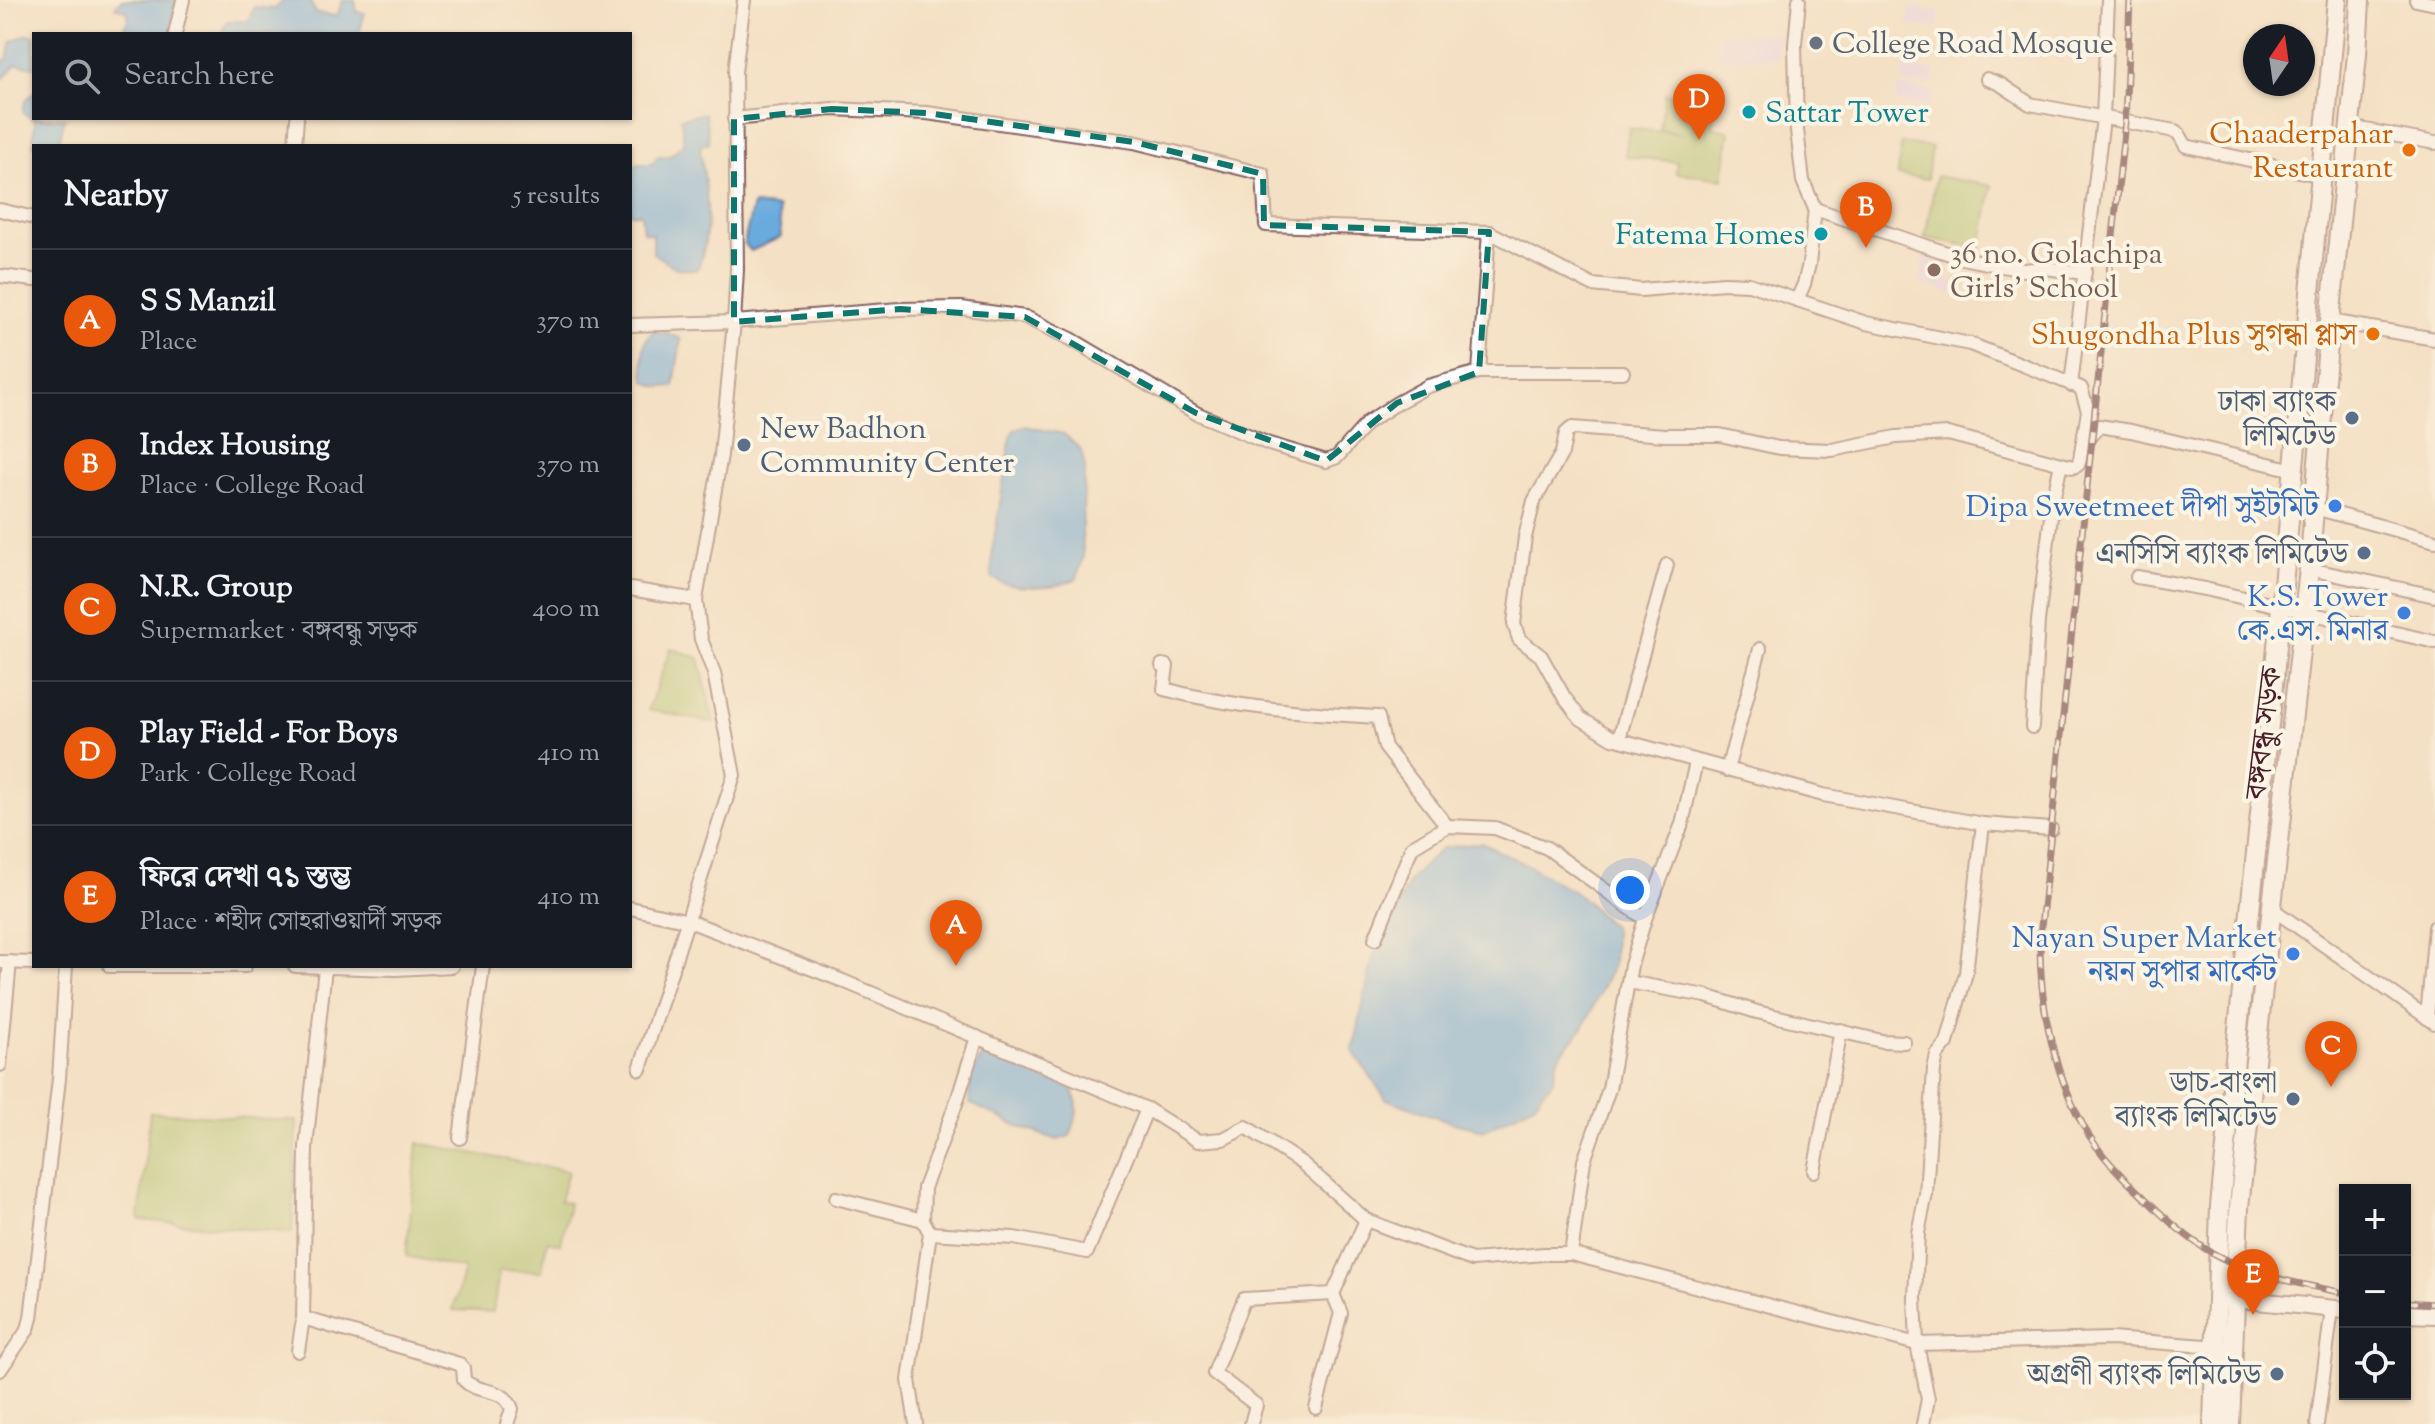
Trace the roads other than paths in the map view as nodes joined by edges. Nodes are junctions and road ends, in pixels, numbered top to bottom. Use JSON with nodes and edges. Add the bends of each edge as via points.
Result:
{"nodes":[{"id":1,"x":183,"y":0,"type":"edge"},
{"id":2,"x":744,"y":0,"type":"edge"},
{"id":3,"x":1799,"y":0,"type":"edge"},
{"id":4,"x":2108,"y":0,"type":"edge"},
{"id":5,"x":2337,"y":0,"type":"edge"},
{"id":6,"x":2360,"y":0,"type":"edge"},
{"id":7,"x":2416,"y":0,"type":"edge"},
{"id":8,"x":2435,"y":4,"type":"edge"},
{"id":9,"x":175,"y":32,"type":"edge"},
{"id":10,"x":1987,"y":79,"type":"dead end"},
{"id":11,"x":2103,"y":118,"type":"junction"},
{"id":12,"x":734,"y":119,"type":"junction"},
{"id":13,"x":297,"y":120,"type":"edge"},
{"id":14,"x":2350,"y":127,"type":"junction"},
{"id":15,"x":2435,"y":143,"type":"edge"},
{"id":16,"x":295,"y":144,"type":"edge"},
{"id":17,"x":2322,"y":176,"type":"junction"},
{"id":18,"x":1815,"y":209,"type":"junction"},
{"id":19,"x":0,"y":210,"type":"edge"},
{"id":20,"x":32,"y":218,"type":"edge"},
{"id":21,"x":1489,"y":232,"type":"junction"},
{"id":22,"x":2085,"y":273,"type":"junction"},
{"id":23,"x":0,"y":276,"type":"edge"},
{"id":24,"x":32,"y":280,"type":"edge"},
{"id":25,"x":1797,"y":300,"type":"junction"},
{"id":26,"x":2330,"y":321,"type":"junction"},
{"id":27,"x":734,"y":322,"type":"junction"},
{"id":28,"x":632,"y":325,"type":"edge"},
{"id":29,"x":2435,"y":339,"type":"edge"},
{"id":30,"x":1479,"y":372,"type":"junction"},
{"id":31,"x":1623,"y":372,"type":"dead end"},
{"id":32,"x":2071,"y":385,"type":"junction"},
{"id":33,"x":2082,"y":446,"type":"junction"},
{"id":34,"x":2061,"y":464,"type":"junction"},
{"id":35,"x":2294,"y":470,"type":"junction"},
{"id":36,"x":2315,"y":508,"type":"junction"},
{"id":37,"x":2435,"y":541,"type":"edge"},
{"id":38,"x":1667,"y":565,"type":"dead end"},
{"id":39,"x":2309,"y":569,"type":"junction"},
{"id":40,"x":2137,"y":577,"type":"dead end"},
{"id":41,"x":632,"y":589,"type":"edge"},
{"id":42,"x":2435,"y":596,"type":"edge"},
{"id":43,"x":696,"y":600,"type":"junction"},
{"id":44,"x":2281,"y":607,"type":"junction"},
{"id":45,"x":2305,"y":613,"type":"junction"},
{"id":46,"x":2435,"y":642,"type":"edge"},
{"id":47,"x":1760,"y":649,"type":"dead end"},
{"id":48,"x":1162,"y":665,"type":"dead end"},
{"id":49,"x":2032,"y":727,"type":"dead end"},
{"id":50,"x":1619,"y":739,"type":"junction"},
{"id":51,"x":1696,"y":762,"type":"junction"},
{"id":52,"x":1727,"y":770,"type":"junction"},
{"id":53,"x":1983,"y":824,"type":"junction"},
{"id":54,"x":1447,"y":826,"type":"junction"},
{"id":55,"x":2051,"y":829,"type":"dead end"},
{"id":56,"x":632,"y":908,"type":"edge"},
{"id":57,"x":2271,"y":908,"type":"junction"},
{"id":58,"x":1645,"y":919,"type":"junction"},
{"id":59,"x":689,"y":921,"type":"junction"},
{"id":60,"x":2435,"y":927,"type":"edge"},
{"id":61,"x":1375,"y":939,"type":"dead end"},
{"id":62,"x":5,"y":962,"type":"edge"},
{"id":63,"x":32,"y":963,"type":"edge"},
{"id":64,"x":66,"y":968,"type":"edge"},
{"id":65,"x":325,"y":968,"type":"edge"},
{"id":66,"x":483,"y":968,"type":"edge"},
{"id":67,"x":1628,"y":982,"type":"junction"},
{"id":68,"x":2431,"y":1020,"type":"edge"},
{"id":69,"x":1841,"y":1030,"type":"junction"},
{"id":70,"x":977,"y":1037,"type":"junction"},
{"id":71,"x":1904,"y":1042,"type":"dead end"},
{"id":72,"x":0,"y":1065,"type":"edge"},
{"id":73,"x":640,"y":1069,"type":"dead end"},
{"id":74,"x":1147,"y":1109,"type":"junction"},
{"id":75,"x":460,"y":1138,"type":"dead end"},
{"id":76,"x":1814,"y":1171,"type":"dead end"},
{"id":77,"x":836,"y":1198,"type":"dead end"},
{"id":78,"x":923,"y":1220,"type":"junction"},
{"id":79,"x":1366,"y":1220,"type":"junction"},
{"id":80,"x":930,"y":1233,"type":"junction"},
{"id":81,"x":1571,"y":1254,"type":"junction"},
{"id":82,"x":1333,"y":1294,"type":"junction"},
{"id":83,"x":2227,"y":1298,"type":"junction"},
{"id":84,"x":2338,"y":1309,"type":"edge"},
{"id":85,"x":2411,"y":1314,"type":"edge"},
{"id":86,"x":2435,"y":1315,"type":"edge"},
{"id":87,"x":303,"y":1318,"type":"junction"},
{"id":88,"x":1917,"y":1344,"type":"junction"},
{"id":89,"x":2226,"y":1347,"type":"junction"},
{"id":90,"x":298,"y":1351,"type":"dead end"},
{"id":91,"x":0,"y":1370,"type":"edge"},
{"id":92,"x":1316,"y":1408,"type":"dead end"},
{"id":93,"x":507,"y":1424,"type":"edge"},
{"id":94,"x":916,"y":1424,"type":"edge"},
{"id":95,"x":1251,"y":1424,"type":"edge"},
{"id":96,"x":1923,"y":1424,"type":"edge"},
{"id":97,"x":2213,"y":1424,"type":"edge"},
{"id":98,"x":2230,"y":1424,"type":"edge"},
{"id":99,"x":2317,"y":1424,"type":"edge"}],
"edges":[{"from":1,"to":9,"type":"street"},
{"from":2,"to":12,"type":"street"},
{"from":3,"to":18,"type":"street","via":[[1797,130],[1803,181]]},
{"from":4,"to":11,"type":"street"},
{"from":5,"to":17,"type":"main road","name":"বঙ্গবন্ধু সড়ক"},
{"from":6,"to":14,"type":"main road","name":"বঙ্গবন্ধু সড়ক"},
{"from":7,"to":8,"type":"street"},
{"from":10,"to":11,"type":"street","via":[[2030,104]]},
{"from":11,"to":17,"type":"street","via":[[2175,131],[2186,146]]},
{"from":11,"to":22,"type":"street"},
{"from":12,"to":21,"type":"street","via":[[832,109],[927,113],[1134,142],[1263,174],[1266,225]]},
{"from":12,"to":27,"type":"street"},
{"from":13,"to":16,"type":"street"},
{"from":14,"to":15,"type":"street"},
{"from":14,"to":26,"type":"main road","name":"বঙ্গবন্ধু সড়ক"},
{"from":17,"to":35,"type":"main road","name":"বঙ্গবন্ধু সড়ক"},
{"from":18,"to":22,"type":"street","via":[[1962,258],[2023,270]]},
{"from":18,"to":25,"type":"street","via":[[1809,264]]},
{"from":19,"to":20,"type":"street"},
{"from":21,"to":25,"type":"street","via":[[1592,285],[1641,290],[1749,284]]},
{"from":21,"to":30,"type":"street"},
{"from":22,"to":32,"type":"street"},
{"from":23,"to":24,"type":"street"},
{"from":25,"to":32,"type":"street","via":[[1866,323],[1970,344]]},
{"from":26,"to":29,"type":"street"},
{"from":26,"to":36,"type":"main road","name":"বঙ্গবন্ধু সড়ক"},
{"from":27,"to":28,"type":"street"},
{"from":27,"to":30,"type":"street","via":[[900,309],[961,308],[1025,317],[1196,413],[1326,461],[1397,403],[1428,386]]},
{"from":27,"to":43,"type":"street","via":[[721,455]]},
{"from":30,"to":31,"type":"street"},
{"from":32,"to":33,"type":"street","via":[[2081,388],[2088,411]]},
{"from":33,"to":34,"type":"street","via":[[2078,465]]},
{"from":33,"to":35,"type":"street","via":[[2099,426]]},
{"from":34,"to":49,"type":"street","via":[[2038,621]]},
{"from":34,"to":50,"type":"street","via":[[1948,434],[1896,437],[1832,450],[1779,448],[1720,435],[1572,428],[1534,501],[1514,624],[1519,639],[1541,656],[1580,718]]},
{"from":35,"to":44,"type":"main road","name":"বঙ্গবন্ধু সড়ক"},
{"from":36,"to":37,"type":"street"},
{"from":36,"to":39,"type":"main road","name":"বঙ্গবন্ধু সড়ক"},
{"from":38,"to":50,"type":"street"},
{"from":39,"to":42,"type":"street"},
{"from":39,"to":45,"type":"main road","name":"বঙ্গবন্ধু সড়ক"},
{"from":40,"to":44,"type":"street"},
{"from":41,"to":43,"type":"street"},
{"from":43,"to":59,"type":"street","via":[[734,775]]},
{"from":44,"to":45,"type":"street"},
{"from":44,"to":83,"type":"main road","name":"বঙ্গবন্ধু সড়ক","via":[[2223,1174]]},
{"from":45,"to":46,"type":"street"},
{"from":45,"to":57,"type":"main road","name":"বঙ্গবন্ধু সড়ক"},
{"from":47,"to":52,"type":"street"},
{"from":48,"to":54,"type":"street","via":[[1167,666],[1164,689],[1195,698],[1378,717],[1385,747]]},
{"from":50,"to":51,"type":"street"},
{"from":51,"to":52,"type":"street"},
{"from":51,"to":58,"type":"street","via":[[1682,824]]},
{"from":52,"to":53,"type":"street","via":[[1823,795]]},
{"from":53,"to":55,"type":"street"},
{"from":53,"to":88,"type":"street","via":[[1966,973],[1947,1043],[1934,1069],[1926,1194],[1918,1233]]},
{"from":54,"to":58,"type":"street","via":[[1495,828],[1547,848]]},
{"from":54,"to":61,"type":"street","via":[[1412,847]]},
{"from":56,"to":59,"type":"street"},
{"from":57,"to":68,"type":"street"},
{"from":57,"to":83,"type":"main road","name":"বঙ্গবন্ধু সড়ক"},
{"from":58,"to":67,"type":"street"},
{"from":59,"to":70,"type":"street"},
{"from":59,"to":73,"type":"street"},
{"from":60,"to":68,"type":"street"},
{"from":62,"to":63,"type":"street"},
{"from":62,"to":72,"type":"street"},
{"from":64,"to":91,"type":"street","via":[[59,1079],[31,1318]]},
{"from":65,"to":87,"type":"street","via":[[306,1147]]},
{"from":66,"to":75,"type":"street"},
{"from":67,"to":69,"type":"street"},
{"from":67,"to":81,"type":"street","via":[[1609,1089],[1584,1161]]},
{"from":69,"to":71,"type":"street"},
{"from":69,"to":76,"type":"street"},
{"from":70,"to":74,"type":"street"},
{"from":70,"to":78,"type":"street","via":[[924,1188]]},
{"from":74,"to":79,"type":"street","via":[[1198,1141],[1223,1139],[1246,1127],[1303,1164]]},
{"from":74,"to":80,"type":"street","via":[[1087,1252],[1014,1238]]},
{"from":77,"to":78,"type":"street"},
{"from":78,"to":80,"type":"street"},
{"from":79,"to":81,"type":"street","via":[[1472,1260]]},
{"from":79,"to":82,"type":"street"},
{"from":80,"to":94,"type":"street","via":[[909,1380]]},
{"from":81,"to":88,"type":"street"},
{"from":82,"to":92,"type":"street","via":[[1341,1313]]},
{"from":82,"to":95,"type":"street","via":[[1244,1299],[1214,1373],[1256,1405]]},
{"from":83,"to":84,"type":"street"},
{"from":83,"to":89,"type":"main road","name":"বঙ্গবন্ধু সড়ক"},
{"from":84,"to":99,"type":"street"},
{"from":85,"to":86,"type":"street"},
{"from":87,"to":90,"type":"street"},
{"from":87,"to":93,"type":"street","via":[[459,1364],[471,1387],[508,1400],[512,1409]]},
{"from":88,"to":89,"type":"street","via":[[2111,1339]]},
{"from":88,"to":96,"type":"street","via":[[1928,1399]]},
{"from":89,"to":97,"type":"main road","name":"বঙ্গবন্ধু সড়ক"},
{"from":89,"to":98,"type":"main road","name":"বঙ্গবন্ধু সড়ক"}]}
